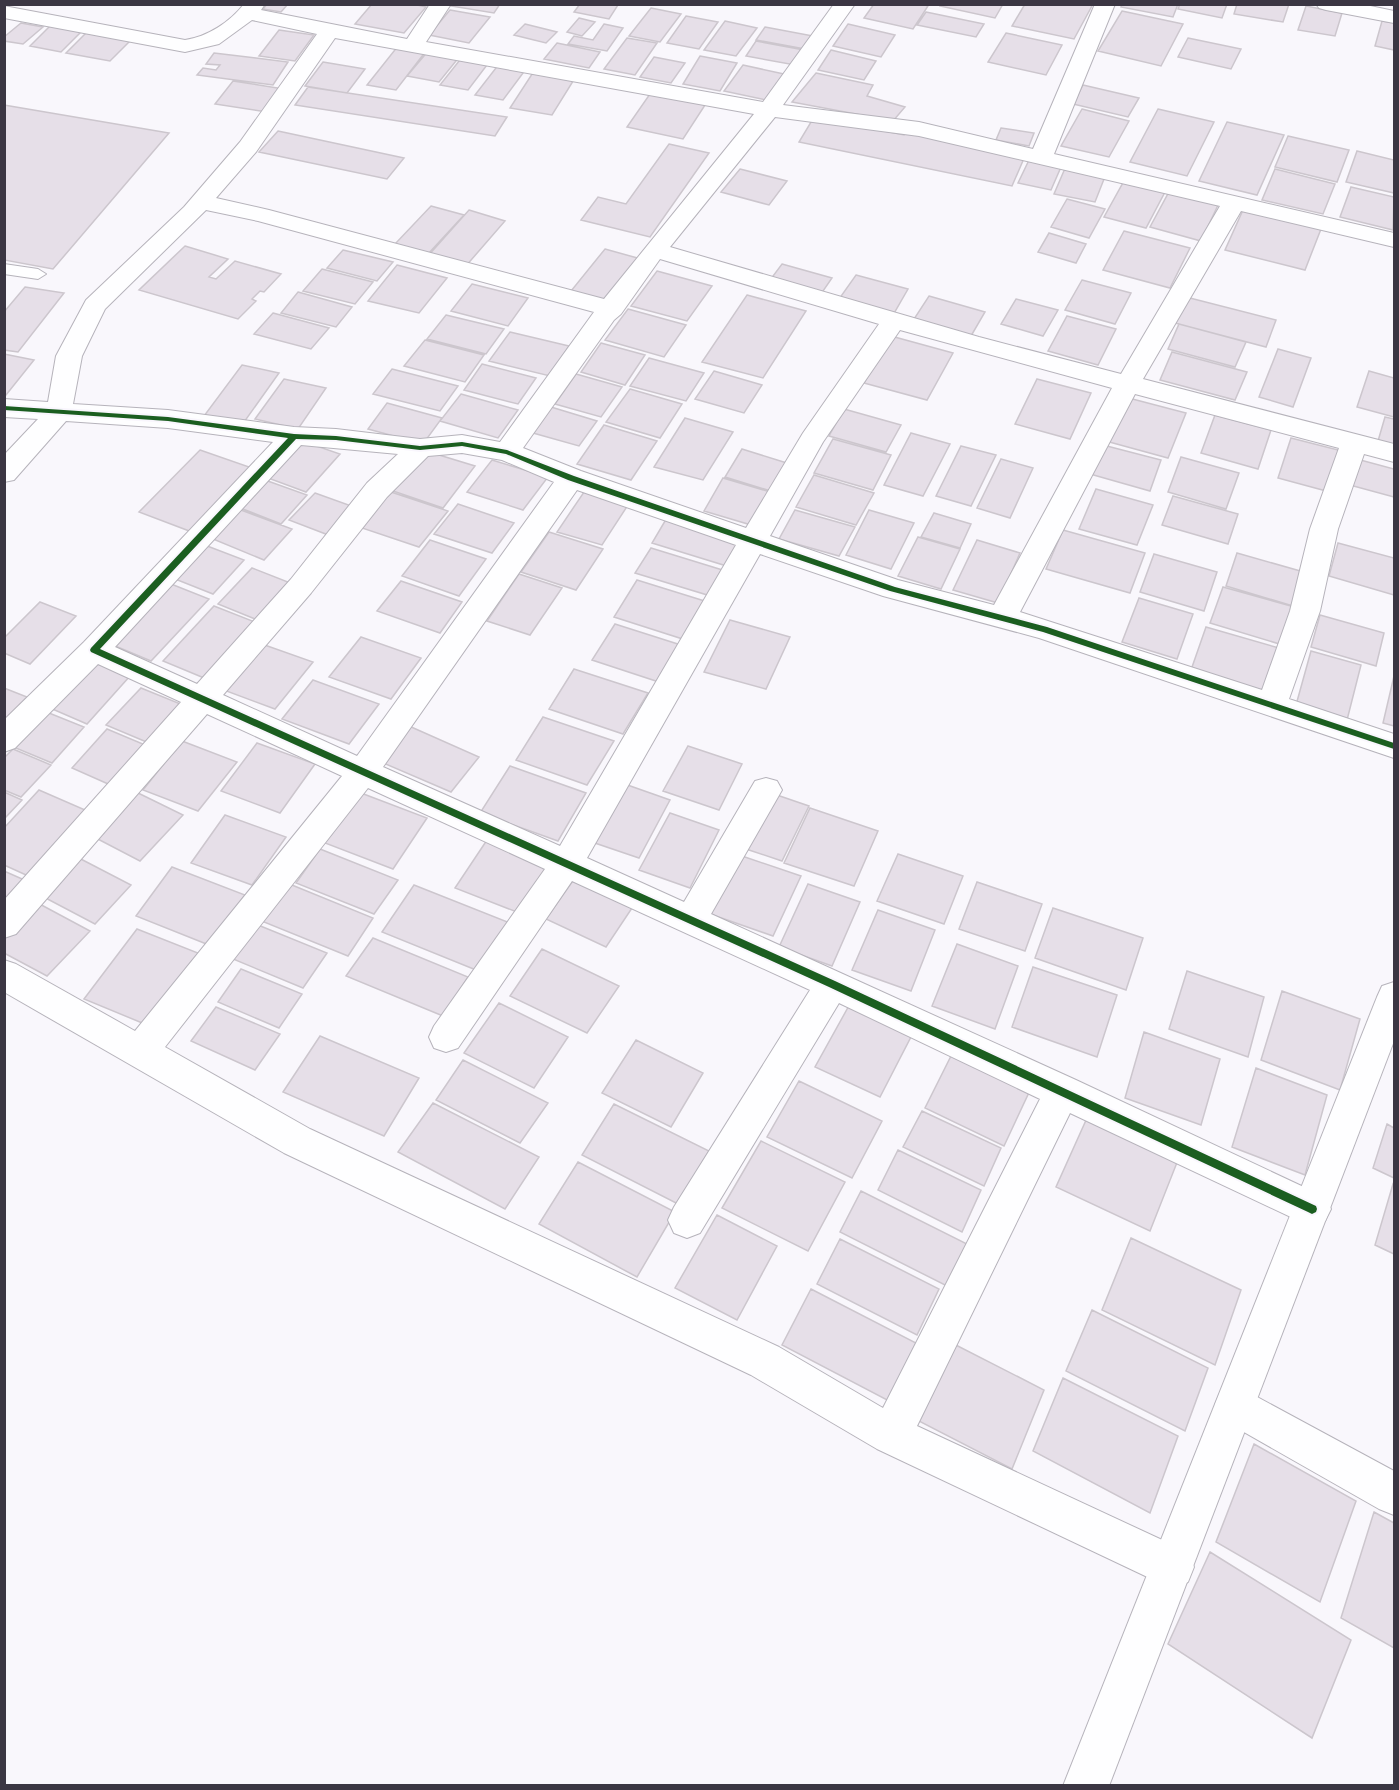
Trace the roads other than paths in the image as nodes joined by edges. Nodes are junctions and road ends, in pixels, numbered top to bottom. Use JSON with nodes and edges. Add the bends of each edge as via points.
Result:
{"nodes":[{"id":1,"x":441,"y":4,"type":"edge"},
{"id":2,"x":845,"y":4,"type":"edge"},
{"id":3,"x":1105,"y":4,"type":"edge"},
{"id":4,"x":1326,"y":4,"type":"edge"},
{"id":5,"x":252,"y":9,"type":"edge"},
{"id":6,"x":4,"y":12,"type":"edge"},
{"id":7,"x":1395,"y":16,"type":"edge"},
{"id":8,"x":330,"y":31,"type":"junction"},
{"id":9,"x":412,"y":45,"type":"junction"},
{"id":10,"x":769,"y":110,"type":"junction"},
{"id":11,"x":1041,"y":157,"type":"junction"},
{"id":12,"x":1235,"y":201,"type":"junction"},
{"id":13,"x":200,"y":202,"type":"junction"},
{"id":14,"x":1395,"y":240,"type":"edge"},
{"id":15,"x":655,"y":250,"type":"junction"},
{"id":16,"x":4,"y":269,"type":"edge"},
{"id":17,"x":38,"y":274,"type":"dead end"},
{"id":18,"x":612,"y":309,"type":"junction"},
{"id":19,"x":895,"y":319,"type":"junction"},
{"id":20,"x":1127,"y":385,"type":"junction"},
{"id":21,"x":4,"y":408,"type":"edge"},
{"id":22,"x":59,"y":412,"type":"junction"},
{"id":23,"x":294,"y":436,"type":"junction"},
{"id":24,"x":1354,"y":443,"type":"junction"},
{"id":25,"x":420,"y":448,"type":"junction"},
{"id":26,"x":507,"y":452,"type":"junction"},
{"id":27,"x":1395,"y":453,"type":"edge"},
{"id":28,"x":4,"y":473,"type":"edge"},
{"id":29,"x":571,"y":478,"type":"junction"},
{"id":30,"x":755,"y":540,"type":"junction"},
{"id":31,"x":1002,"y":618,"type":"junction"},
{"id":32,"x":94,"y":650,"type":"junction"},
{"id":33,"x":200,"y":699,"type":"junction"},
{"id":34,"x":1272,"y":705,"type":"junction"},
{"id":35,"x":4,"y":740,"type":"edge"},
{"id":36,"x":1395,"y":746,"type":"edge"},
{"id":37,"x":363,"y":772,"type":"junction"},
{"id":38,"x":766,"y":790,"type":"dead end"},
{"id":39,"x":567,"y":863,"type":"junction"},
{"id":40,"x":691,"y":919,"type":"junction"},
{"id":41,"x":4,"y":924,"type":"edge"},
{"id":42,"x":4,"y":974,"type":"edge"},
{"id":43,"x":832,"y":984,"type":"junction"},
{"id":44,"x":1395,"y":997,"type":"edge"},
{"id":45,"x":447,"y":1037,"type":"dead end"},
{"id":46,"x":139,"y":1053,"type":"junction"},
{"id":47,"x":1063,"y":1091,"type":"junction"},
{"id":48,"x":1312,"y":1209,"type":"junction"},
{"id":49,"x":687,"y":1220,"type":"dead end"},
{"id":50,"x":1235,"y":1405,"type":"junction"},
{"id":51,"x":891,"y":1435,"type":"junction"},
{"id":52,"x":1395,"y":1494,"type":"edge"},
{"id":53,"x":1173,"y":1567,"type":"junction"},
{"id":54,"x":1086,"y":1785,"type":"edge"}],
"edges":[{"from":1,"to":9,"type":"street"},
{"from":2,"to":10,"type":"street"},
{"from":3,"to":11,"type":"street"},
{"from":4,"to":7,"type":"street"},
{"from":5,"to":6,"type":"street","via":[[214,40],[185,46]]},
{"from":5,"to":8,"type":"street"},
{"from":8,"to":9,"type":"street"},
{"from":8,"to":13,"type":"street","via":[[248,147]]},
{"from":9,"to":10,"type":"street"},
{"from":10,"to":11,"type":"street","via":[[919,129]]},
{"from":10,"to":15,"type":"street"},
{"from":11,"to":12,"type":"street"},
{"from":12,"to":14,"type":"street"},
{"from":12,"to":20,"type":"street"},
{"from":13,"to":18,"type":"street"},
{"from":13,"to":22,"type":"street","via":[[95,305],[69,356]]},
{"from":15,"to":18,"type":"street"},
{"from":15,"to":19,"type":"street"},
{"from":16,"to":17,"type":"lane"},
{"from":18,"to":26,"type":"street"},
{"from":19,"to":20,"type":"street"},
{"from":19,"to":30,"type":"street","via":[[812,439]]},
{"from":20,"to":24,"type":"street"},
{"from":20,"to":31,"type":"street"},
{"from":21,"to":22,"type":"street"},
{"from":22,"to":23,"type":"street","via":[[168,419]]},
{"from":22,"to":28,"type":"street"},
{"from":23,"to":25,"type":"street"},
{"from":23,"to":32,"type":"street"},
{"from":24,"to":27,"type":"street"},
{"from":24,"to":34,"type":"street","via":[[1324,529],[1305,611]]},
{"from":25,"to":26,"type":"street","via":[[462,444]]},
{"from":25,"to":33,"type":"street","via":[[377,490],[301,586]]},
{"from":26,"to":29,"type":"street"},
{"from":29,"to":30,"type":"street"},
{"from":29,"to":37,"type":"street"},
{"from":30,"to":31,"type":"street","via":[[893,589]]},
{"from":30,"to":39,"type":"street"},
{"from":31,"to":34,"type":"street"},
{"from":32,"to":33,"type":"street"},
{"from":32,"to":35,"type":"street"},
{"from":33,"to":37,"type":"street"},
{"from":33,"to":41,"type":"street"},
{"from":34,"to":36,"type":"street"},
{"from":37,"to":39,"type":"street"},
{"from":37,"to":46,"type":"street"},
{"from":38,"to":40,"type":"street"},
{"from":39,"to":40,"type":"street"},
{"from":39,"to":45,"type":"street"},
{"from":40,"to":43,"type":"street"},
{"from":42,"to":46,"type":"street"},
{"from":43,"to":47,"type":"street"},
{"from":43,"to":49,"type":"street"},
{"from":44,"to":48,"type":"street"},
{"from":46,"to":51,"type":"street","via":[[297,1141],[765,1361]]},
{"from":47,"to":48,"type":"street"},
{"from":47,"to":51,"type":"street"},
{"from":48,"to":50,"type":"street"},
{"from":50,"to":52,"type":"street"},
{"from":50,"to":53,"type":"street"},
{"from":51,"to":53,"type":"street"},
{"from":53,"to":54,"type":"street"}]}
